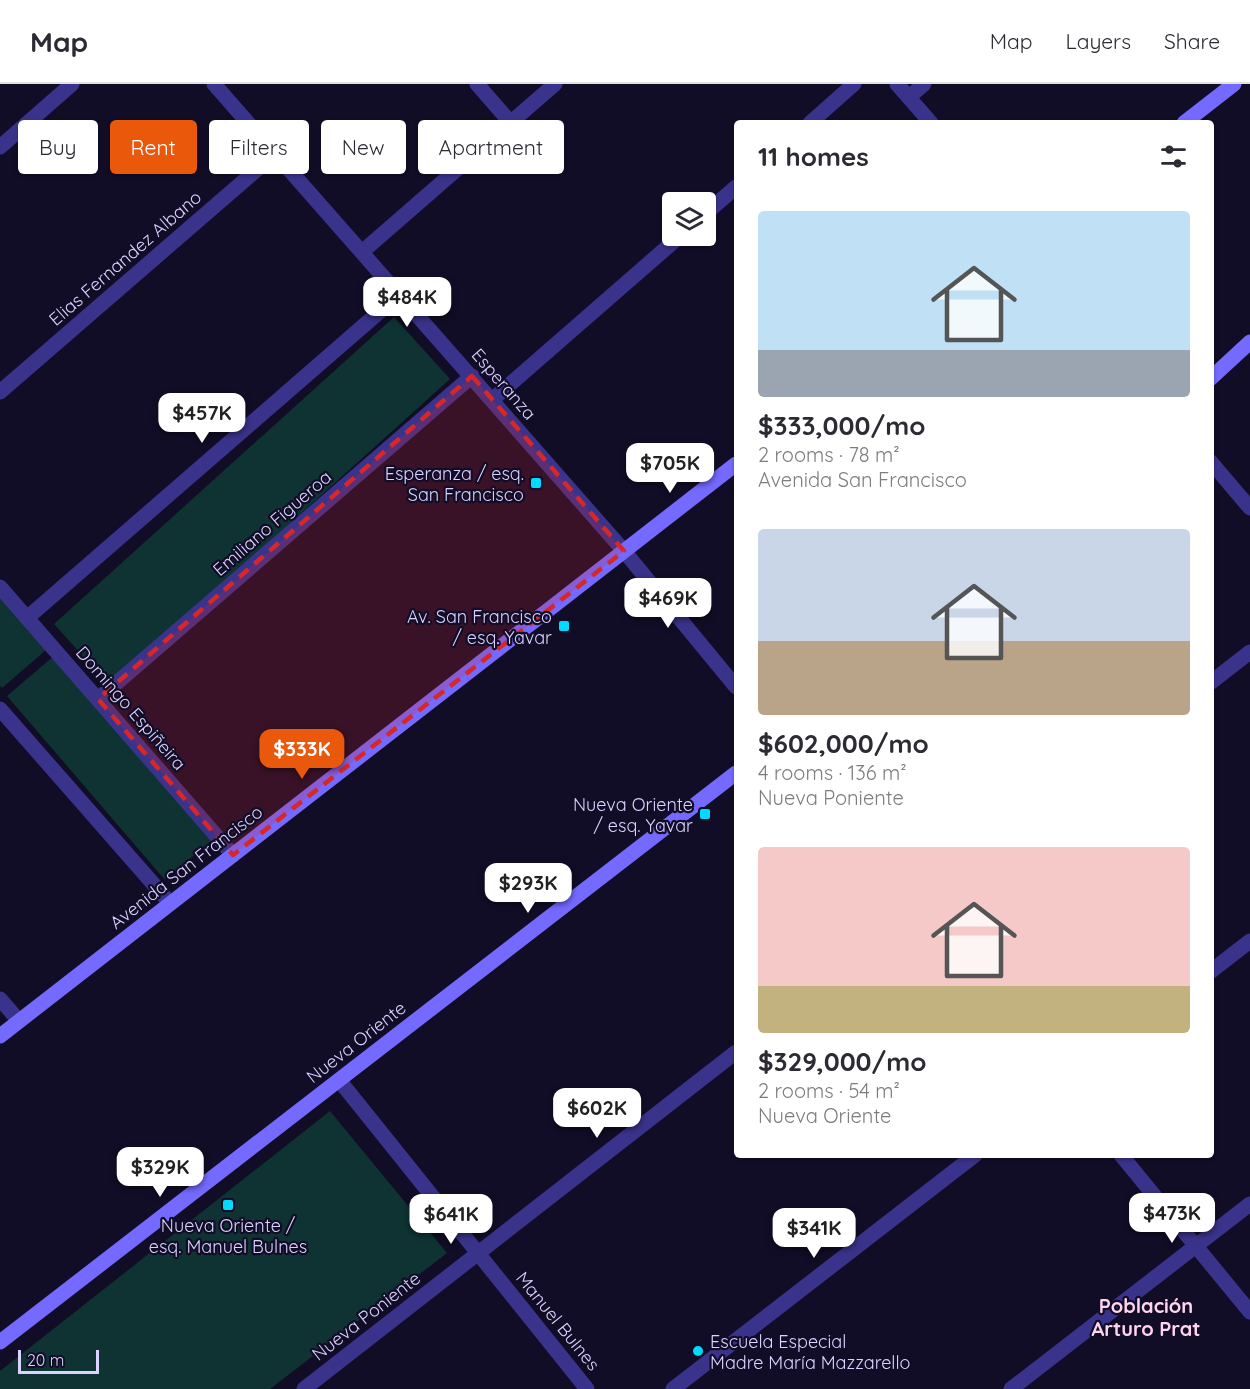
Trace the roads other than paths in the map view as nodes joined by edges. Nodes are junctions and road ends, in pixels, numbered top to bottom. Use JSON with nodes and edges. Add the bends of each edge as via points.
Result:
{"nodes":[{"id":1,"x":72,"y":84,"type":"edge"},
{"id":2,"x":214,"y":84,"type":"edge"},
{"id":3,"x":477,"y":84,"type":"edge"},
{"id":4,"x":555,"y":84,"type":"edge"},
{"id":5,"x":855,"y":84,"type":"edge"},
{"id":6,"x":897,"y":84,"type":"edge"},
{"id":7,"x":924,"y":84,"type":"edge"},
{"id":8,"x":1234,"y":84,"type":"edge"},
{"id":9,"x":909,"y":97,"type":"junction"},
{"id":10,"x":246,"y":120,"type":"edge"},
{"id":11,"x":508,"y":120,"type":"edge"},
{"id":12,"x":514,"y":120,"type":"edge"},
{"id":13,"x":813,"y":120,"type":"edge"},
{"id":14,"x":928,"y":120,"type":"edge"},
{"id":15,"x":1188,"y":120,"type":"edge"},
{"id":16,"x":0,"y":147,"type":"edge"},
{"id":17,"x":252,"y":174,"type":"edge"},
{"id":18,"x":294,"y":174,"type":"edge"},
{"id":19,"x":452,"y":174,"type":"edge"},
{"id":20,"x":734,"y":189,"type":"edge"},
{"id":21,"x":716,"y":204,"type":"edge"},
{"id":22,"x":669,"y":246,"type":"edge"},
{"id":23,"x":362,"y":252,"type":"junction"},
{"id":24,"x":400,"y":294,"type":"junction"},
{"id":25,"x":1250,"y":342,"type":"edge"},
{"id":26,"x":1214,"y":375,"type":"edge"},
{"id":27,"x":472,"y":376,"type":"junction"},
{"id":28,"x":0,"y":392,"type":"edge"},
{"id":29,"x":492,"y":400,"type":"junction"},
{"id":30,"x":734,"y":466,"type":"edge"},
{"id":31,"x":1214,"y":466,"type":"edge"},
{"id":32,"x":1250,"y":508,"type":"edge"},
{"id":33,"x":624,"y":550,"type":"junction"},
{"id":34,"x":0,"y":587,"type":"edge"},
{"id":35,"x":27,"y":618,"type":"junction"},
{"id":36,"x":1250,"y":652,"type":"edge"},
{"id":37,"x":1214,"y":680,"type":"edge"},
{"id":38,"x":734,"y":685,"type":"edge"},
{"id":39,"x":98,"y":699,"type":"junction"},
{"id":40,"x":0,"y":709,"type":"edge"},
{"id":41,"x":734,"y":776,"type":"edge"},
{"id":42,"x":233,"y":855,"type":"junction"},
{"id":43,"x":170,"y":903,"type":"junction"},
{"id":44,"x":1250,"y":941,"type":"edge"},
{"id":45,"x":1214,"y":969,"type":"edge"},
{"id":46,"x":0,"y":999,"type":"edge"},
{"id":47,"x":19,"y":1021,"type":"junction"},
{"id":48,"x":0,"y":1036,"type":"edge"},
{"id":49,"x":734,"y":1054,"type":"edge"},
{"id":50,"x":339,"y":1080,"type":"junction"},
{"id":51,"x":971,"y":1158,"type":"edge"},
{"id":52,"x":1123,"y":1158,"type":"edge"},
{"id":53,"x":1250,"y":1204,"type":"edge"},
{"id":54,"x":1196,"y":1246,"type":"junction"},
{"id":55,"x":478,"y":1253,"type":"junction"},
{"id":56,"x":1250,"y":1312,"type":"edge"},
{"id":57,"x":0,"y":1342,"type":"edge"},
{"id":58,"x":304,"y":1389,"type":"edge"},
{"id":59,"x":588,"y":1389,"type":"edge"},
{"id":60,"x":673,"y":1389,"type":"edge"},
{"id":61,"x":1011,"y":1389,"type":"edge"}],
"edges":[{"from":1,"to":16,"type":"street"},
{"from":2,"to":10,"type":"street","name":"Esperanza"},
{"from":3,"to":11,"type":"street"},
{"from":4,"to":12,"type":"street"},
{"from":5,"to":13,"type":"street"},
{"from":6,"to":9,"type":"street"},
{"from":7,"to":9,"type":"street"},
{"from":8,"to":15,"type":"main road"},
{"from":9,"to":14,"type":"street"},
{"from":17,"to":28,"type":"street","name":"Elias Fernandez Albano"},
{"from":18,"to":23,"type":"street","name":"Esperanza"},
{"from":19,"to":23,"type":"street"},
{"from":20,"to":21,"type":"street"},
{"from":22,"to":29,"type":"street"},
{"from":23,"to":24,"type":"street","name":"Esperanza"},
{"from":24,"to":27,"type":"street","name":"Esperanza"},
{"from":24,"to":35,"type":"street"},
{"from":25,"to":26,"type":"main road"},
{"from":27,"to":29,"type":"street","name":"Esperanza"},
{"from":27,"to":39,"type":"street","name":"Emiliano Figueroa"},
{"from":29,"to":33,"type":"street","name":"Esperanza"},
{"from":30,"to":33,"type":"main road","name":"Avenida San Francisco"},
{"from":31,"to":32,"type":"street"},
{"from":33,"to":38,"type":"street","name":"Esperanza"},
{"from":33,"to":42,"type":"main road","name":"Avenida San Francisco"},
{"from":34,"to":35,"type":"street","name":"Domingo Espiñeira"},
{"from":35,"to":39,"type":"street","name":"Domingo Espiñeira"},
{"from":36,"to":37,"type":"street"},
{"from":39,"to":42,"type":"street","name":"Domingo Espiñeira"},
{"from":40,"to":43,"type":"street"},
{"from":41,"to":50,"type":"main road","name":"Nueva Oriente"},
{"from":42,"to":43,"type":"main road","name":"Avenida San Francisco"},
{"from":43,"to":47,"type":"main road","name":"Avenida San Francisco"},
{"from":44,"to":45,"type":"street"},
{"from":46,"to":47,"type":"street"},
{"from":47,"to":48,"type":"main road","name":"Avenida San Francisco"},
{"from":49,"to":55,"type":"street","name":"Nueva Poniente"},
{"from":50,"to":55,"type":"street","name":"Manuel Bulnes"},
{"from":50,"to":57,"type":"main road","name":"Nueva Oriente"},
{"from":51,"to":60,"type":"street"},
{"from":52,"to":54,"type":"street"},
{"from":53,"to":54,"type":"street"},
{"from":54,"to":56,"type":"street"},
{"from":54,"to":61,"type":"street"},
{"from":55,"to":58,"type":"street","name":"Nueva Poniente"},
{"from":55,"to":59,"type":"street","name":"Manuel Bulnes"}]}
